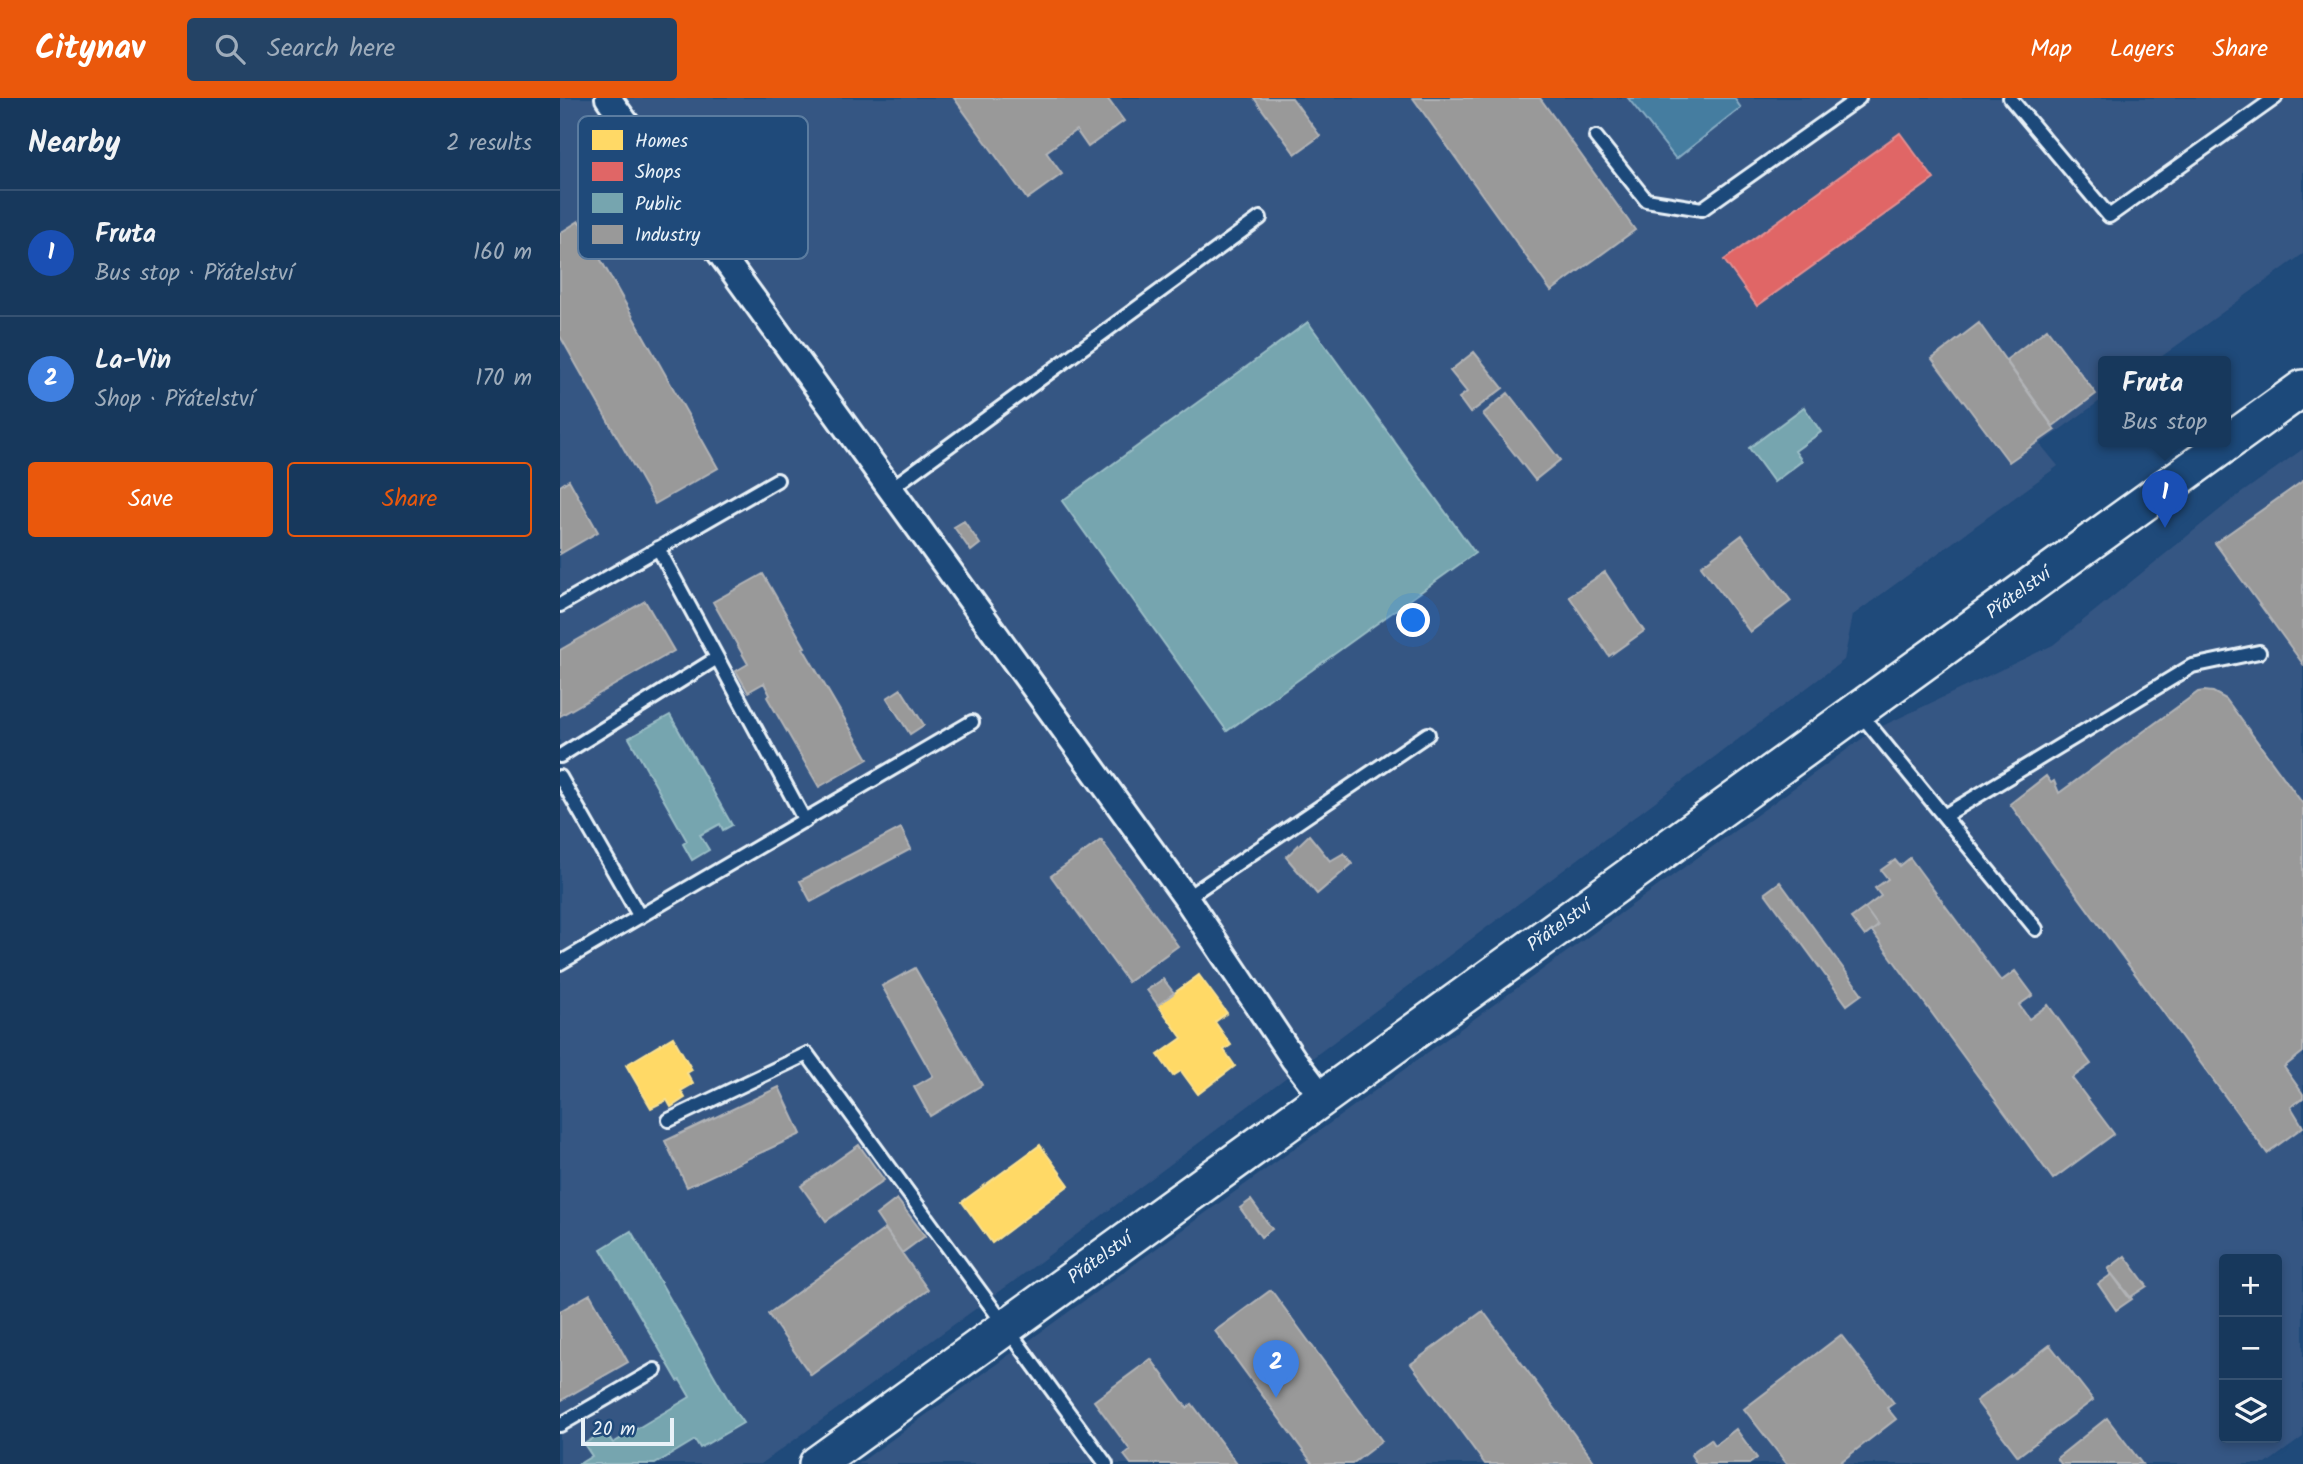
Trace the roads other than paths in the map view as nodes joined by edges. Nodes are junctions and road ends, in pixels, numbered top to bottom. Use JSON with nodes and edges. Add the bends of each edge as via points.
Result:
{"nodes":[{"id":1,"x":608,"y":98,"type":"edge"},
{"id":2,"x":1859,"y":98,"type":"edge"},
{"id":3,"x":2010,"y":98,"type":"edge"},
{"id":4,"x":2275,"y":98,"type":"edge"},
{"id":5,"x":621,"y":116,"type":"edge"},
{"id":6,"x":1596,"y":137,"type":"dead end"},
{"id":7,"x":1260,"y":218,"type":"dead end"},
{"id":8,"x":724,"y":259,"type":"edge"},
{"id":9,"x":2303,"y":388,"type":"edge"},
{"id":10,"x":2231,"y":440,"type":"edge"},
{"id":11,"x":2221,"y":447,"type":"edge"},
{"id":12,"x":777,"y":480,"type":"dead end"},
{"id":13,"x":890,"y":489,"type":"junction"},
{"id":14,"x":658,"y":548,"type":"junction"},
{"id":15,"x":560,"y":605,"type":"edge"},
{"id":16,"x":2259,"y":652,"type":"dead end"},
{"id":17,"x":717,"y":659,"type":"junction"},
{"id":18,"x":1858,"y":710,"type":"junction"},
{"id":19,"x":972,"y":722,"type":"dead end"},
{"id":20,"x":1428,"y":734,"type":"dead end"},
{"id":21,"x":560,"y":756,"type":"edge"},
{"id":22,"x":560,"y":777,"type":"edge"},
{"id":23,"x":1944,"y":816,"type":"junction"},
{"id":24,"x":805,"y":821,"type":"junction"},
{"id":25,"x":1186,"y":898,"type":"junction"},
{"id":26,"x":640,"y":917,"type":"junction"},
{"id":27,"x":2036,"y":929,"type":"dead end"},
{"id":28,"x":560,"y":963,"type":"edge"},
{"id":29,"x":1323,"y":1098,"type":"junction"},
{"id":30,"x":670,"y":1120,"type":"dead end"},
{"id":31,"x":1006,"y":1327,"type":"junction"},
{"id":32,"x":655,"y":1370,"type":"dead end"},
{"id":33,"x":560,"y":1424,"type":"edge"},
{"id":34,"x":817,"y":1464,"type":"edge"},
{"id":35,"x":1106,"y":1464,"type":"edge"}],
"edges":[{"from":1,"to":5,"type":"street"},
{"from":2,"to":6,"type":"lane","via":[[1702,209],[1646,200]]},
{"from":3,"to":4,"type":"lane","via":[[2109,216]]},
{"from":7,"to":13,"type":"lane"},
{"from":8,"to":13,"type":"street"},
{"from":9,"to":10,"type":"main road","name":"Přátelství"},
{"from":11,"to":18,"type":"main road","name":"Přátelství"},
{"from":12,"to":14,"type":"lane"},
{"from":13,"to":25,"type":"street"},
{"from":14,"to":15,"type":"lane"},
{"from":14,"to":17,"type":"lane"},
{"from":16,"to":23,"type":"lane","via":[[2192,666]]},
{"from":17,"to":21,"type":"lane"},
{"from":17,"to":24,"type":"lane"},
{"from":18,"to":23,"type":"lane"},
{"from":18,"to":29,"type":"main road","name":"Přátelství"},
{"from":19,"to":24,"type":"lane"},
{"from":20,"to":25,"type":"lane"},
{"from":22,"to":26,"type":"lane"},
{"from":23,"to":27,"type":"lane"},
{"from":24,"to":26,"type":"lane"},
{"from":25,"to":29,"type":"street"},
{"from":26,"to":28,"type":"lane"},
{"from":29,"to":31,"type":"main road","name":"Přátelství"},
{"from":30,"to":31,"type":"lane","via":[[807,1054]]},
{"from":31,"to":34,"type":"main road","name":"Přátelství"},
{"from":31,"to":35,"type":"lane"},
{"from":32,"to":33,"type":"lane"}]}
